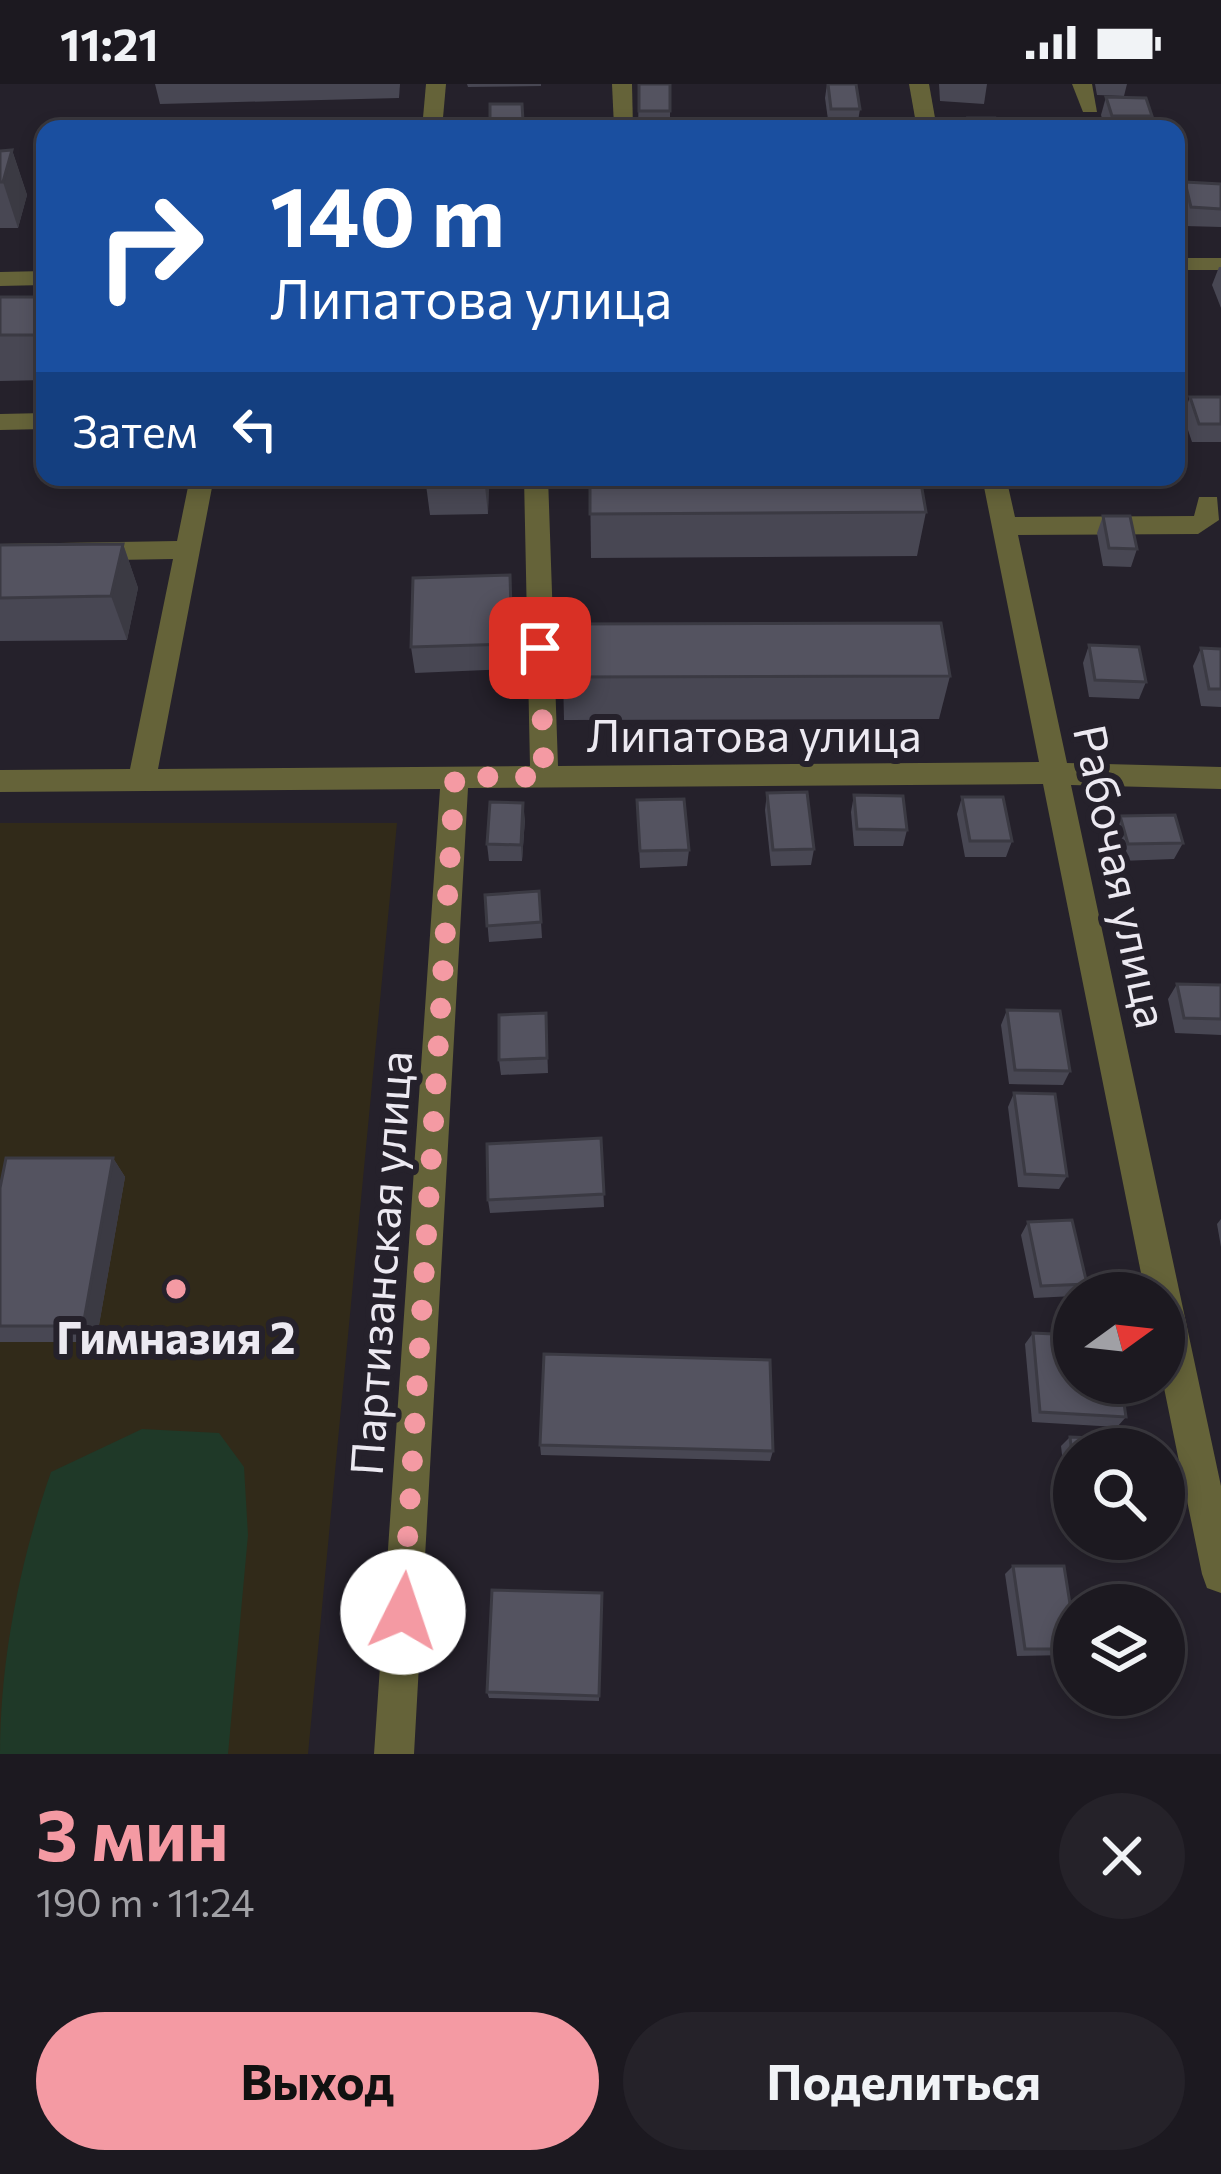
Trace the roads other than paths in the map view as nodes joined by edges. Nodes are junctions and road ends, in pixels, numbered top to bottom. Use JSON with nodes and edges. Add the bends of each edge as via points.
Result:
{"nodes":[{"id":1,"x":436,"y":84,"type":"edge"},
{"id":2,"x":622,"y":84,"type":"edge"},
{"id":3,"x":919,"y":84,"type":"edge"},
{"id":4,"x":1082,"y":84,"type":"edge"},
{"id":5,"x":1090,"y":109,"type":"dead end"},
{"id":6,"x":433,"y":120,"type":"edge"},
{"id":7,"x":624,"y":120,"type":"edge"},
{"id":8,"x":925,"y":120,"type":"edge"},
{"id":9,"x":1185,"y":264,"type":"edge"},
{"id":10,"x":1221,"y":264,"type":"edge"},
{"id":11,"x":36,"y":278,"type":"edge"},
{"id":12,"x":0,"y":279,"type":"edge"},
{"id":13,"x":36,"y":421,"type":"edge"},
{"id":14,"x":0,"y":422,"type":"edge"},
{"id":15,"x":200,"y":486,"type":"edge"},
{"id":16,"x":536,"y":486,"type":"edge"},
{"id":17,"x":996,"y":486,"type":"edge"},
{"id":18,"x":1208,"y":503,"type":"dead end"},
{"id":19,"x":1004,"y":526,"type":"junction"},
{"id":20,"x":185,"y":550,"type":"junction"},
{"id":21,"x":0,"y":553,"type":"edge"},
{"id":22,"x":1052,"y":773,"type":"junction"},
{"id":23,"x":455,"y":777,"type":"junction"},
{"id":24,"x":544,"y":777,"type":"junction"},
{"id":25,"x":1221,"y":778,"type":"edge"},
{"id":26,"x":142,"y":780,"type":"junction"},
{"id":27,"x":0,"y":781,"type":"edge"},
{"id":28,"x":1158,"y":1272,"type":"edge"},
{"id":29,"x":1185,"y":1404,"type":"edge"},
{"id":30,"x":1221,"y":1574,"type":"edge"},
{"id":31,"x":394,"y":1754,"type":"edge"}],
"edges":[{"from":1,"to":6,"type":"street"},
{"from":2,"to":7,"type":"street"},
{"from":3,"to":8,"type":"street"},
{"from":4,"to":5,"type":"street"},
{"from":9,"to":10,"type":"street"},
{"from":11,"to":12,"type":"street"},
{"from":13,"to":14,"type":"street"},
{"from":15,"to":20,"type":"street"},
{"from":16,"to":24,"type":"street"},
{"from":17,"to":19,"type":"street","name":"Рабочая улица"},
{"from":18,"to":19,"type":"street","via":[[1207,520],[1198,524]]},
{"from":19,"to":22,"type":"street","name":"Рабочая улица"},
{"from":20,"to":21,"type":"street"},
{"from":20,"to":26,"type":"street"},
{"from":22,"to":24,"type":"street","name":"Липатова улица"},
{"from":22,"to":25,"type":"street","name":"Липатова улица"},
{"from":22,"to":28,"type":"street","name":"Рабочая улица"},
{"from":23,"to":24,"type":"street","name":"Липатова улица"},
{"from":23,"to":26,"type":"street","name":"Липатова улица"},
{"from":23,"to":31,"type":"street","name":"Партизанская улица"},
{"from":26,"to":27,"type":"street","name":"Липатова улица"},
{"from":29,"to":30,"type":"street"}]}
